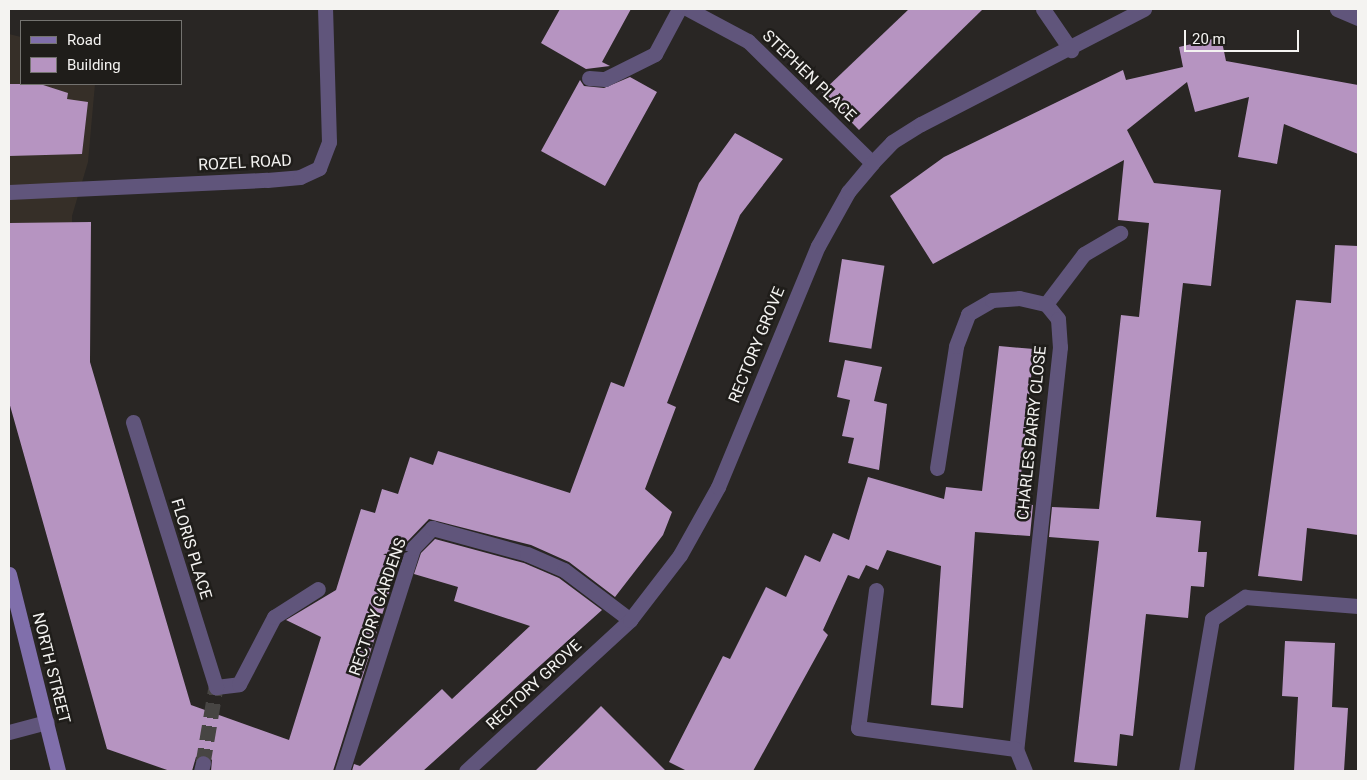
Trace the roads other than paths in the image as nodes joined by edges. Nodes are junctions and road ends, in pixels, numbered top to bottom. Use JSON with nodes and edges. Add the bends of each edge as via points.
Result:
{"nodes":[{"id":1,"x":325,"y":9,"type":"edge"},
{"id":2,"x":679,"y":9,"type":"edge"},
{"id":3,"x":688,"y":9,"type":"edge"},
{"id":4,"x":1042,"y":9,"type":"edge"},
{"id":5,"x":1144,"y":9,"type":"edge"},
{"id":6,"x":1337,"y":9,"type":"edge"},
{"id":7,"x":1358,"y":18,"type":"edge"},
{"id":8,"x":1071,"y":50,"type":"junction"},
{"id":9,"x":589,"y":78,"type":"dead end"},
{"id":10,"x":872,"y":163,"type":"junction"},
{"id":11,"x":9,"y":192,"type":"edge"},
{"id":12,"x":1120,"y":233,"type":"dead end"},
{"id":13,"x":1046,"y":304,"type":"junction"},
{"id":14,"x":132,"y":422,"type":"dead end"},
{"id":15,"x":936,"y":468,"type":"dead end"},
{"id":16,"x":9,"y":574,"type":"edge"},
{"id":17,"x":318,"y":590,"type":"dead end"},
{"id":18,"x":876,"y":590,"type":"dead end"},
{"id":19,"x":1358,"y":606,"type":"edge"},
{"id":20,"x":630,"y":620,"type":"junction"},
{"id":21,"x":47,"y":722,"type":"junction"},
{"id":22,"x":9,"y":732,"type":"edge"},
{"id":23,"x":1016,"y":749,"type":"junction"},
{"id":24,"x":58,"y":771,"type":"edge"},
{"id":25,"x":342,"y":771,"type":"edge"},
{"id":26,"x":466,"y":771,"type":"edge"},
{"id":27,"x":1026,"y":771,"type":"edge"},
{"id":28,"x":1186,"y":771,"type":"edge"}],
"edges":[{"from":1,"to":11,"type":"street","name":"ROZEL ROAD","via":[[329,142],[319,168],[300,177],[267,180]]},
{"from":2,"to":9,"type":"street","via":[[655,54],[604,79]]},
{"from":3,"to":10,"type":"street","name":"STEPHEN PLACE","via":[[748,41]]},
{"from":4,"to":8,"type":"street"},
{"from":5,"to":8,"type":"street","name":"RECTORY GROVE"},
{"from":6,"to":7,"type":"street"},
{"from":8,"to":10,"type":"street","name":"RECTORY GROVE","via":[[921,124],[892,142]]},
{"from":10,"to":20,"type":"street","name":"RECTORY GROVE","via":[[848,192],[818,246],[707,511],[680,555]]},
{"from":12,"to":13,"type":"street","via":[[1084,254]]},
{"from":13,"to":15,"type":"street","via":[[1019,298],[992,300],[968,314],[956,346]]},
{"from":13,"to":23,"type":"street","name":"CHARLES BARRY CLOSE","via":[[1058,319],[1060,347]]},
{"from":14,"to":17,"type":"street","name":"FLORIS PLACE","via":[[216,687],[239,684],[274,617]]},
{"from":16,"to":21,"type":"main road","name":"NORTH STREET"},
{"from":18,"to":23,"type":"street","via":[[858,728]]},
{"from":19,"to":28,"type":"street","via":[[1245,597],[1212,619]]},
{"from":20,"to":25,"type":"street","name":"RECTORY GARDENS","via":[[564,570],[527,554],[451,530],[432,528],[413,548]]},
{"from":20,"to":26,"type":"street","name":"RECTORY GROVE"},
{"from":21,"to":22,"type":"street"},
{"from":21,"to":24,"type":"main road","name":"NORTH STREET"},
{"from":23,"to":27,"type":"street"}]}
